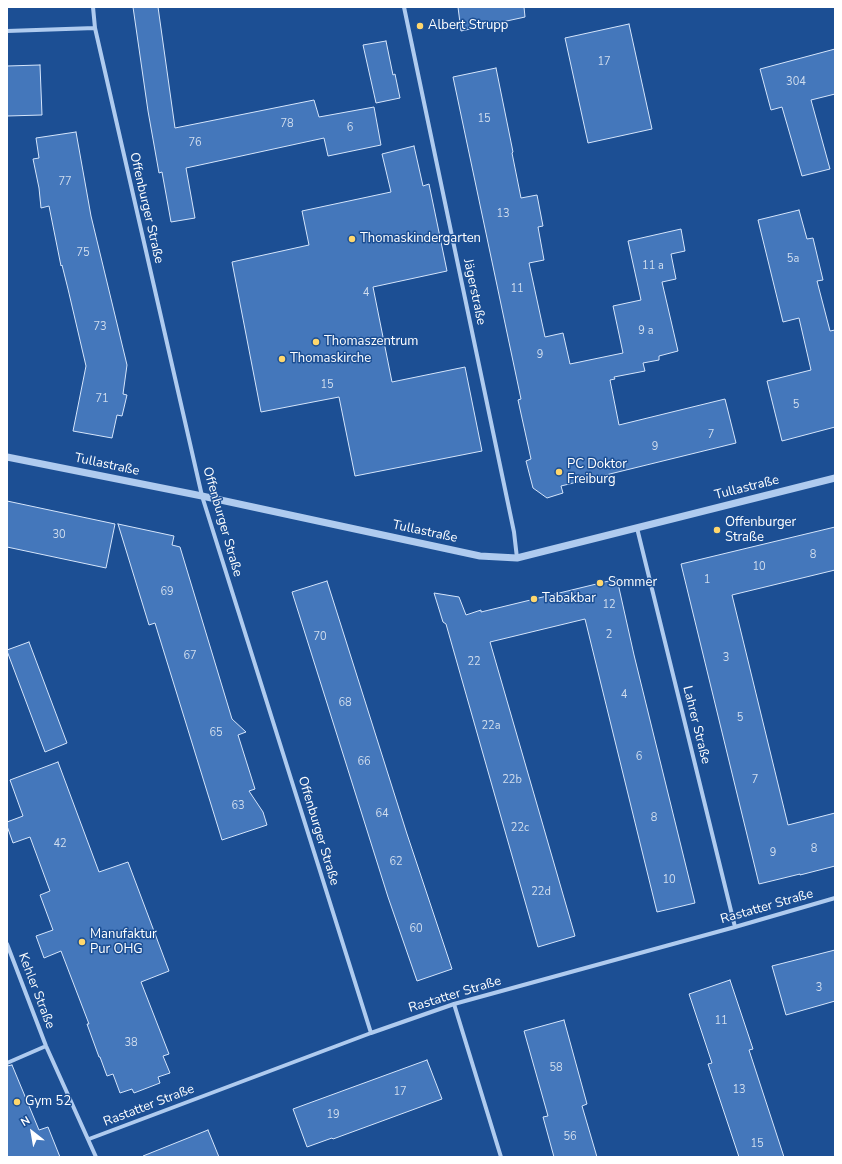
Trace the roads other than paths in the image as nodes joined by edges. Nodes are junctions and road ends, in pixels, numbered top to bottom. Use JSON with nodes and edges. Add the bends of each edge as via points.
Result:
{"nodes":[{"id":1,"x":93,"y":7,"type":"edge"},
{"id":2,"x":404,"y":7,"type":"edge"},
{"id":3,"x":95,"y":28,"type":"junction"},
{"id":4,"x":7,"y":31,"type":"edge"},
{"id":5,"x":7,"y":457,"type":"edge"},
{"id":6,"x":835,"y":478,"type":"edge"},
{"id":7,"x":202,"y":496,"type":"junction"},
{"id":8,"x":637,"y":528,"type":"junction"},
{"id":9,"x":517,"y":558,"type":"junction"},
{"id":10,"x":835,"y":898,"type":"edge"},
{"id":11,"x":735,"y":927,"type":"junction"},
{"id":12,"x":7,"y":944,"type":"edge"},
{"id":13,"x":454,"y":1004,"type":"junction"},
{"id":14,"x":371,"y":1032,"type":"junction"},
{"id":15,"x":46,"y":1046,"type":"junction"},
{"id":16,"x":7,"y":1063,"type":"edge"},
{"id":17,"x":89,"y":1139,"type":"junction"},
{"id":18,"x":96,"y":1157,"type":"edge"},
{"id":19,"x":501,"y":1157,"type":"edge"}],
"edges":[{"from":1,"to":3,"type":"street","name":"Offenburger Straße"},
{"from":2,"to":9,"type":"street","name":"Jägerstraße","via":[[514,532]]},
{"from":3,"to":4,"type":"street"},
{"from":3,"to":7,"type":"street","name":"Offenburger Straße"},
{"from":5,"to":7,"type":"street","name":"Tullastraße"},
{"from":6,"to":8,"type":"street","name":"Tullastraße"},
{"from":7,"to":9,"type":"street","name":"Tullastraße","via":[[480,556]]},
{"from":7,"to":14,"type":"street","name":"Offenburger Straße"},
{"from":8,"to":9,"type":"street","name":"Tullastraße"},
{"from":8,"to":11,"type":"street","name":"Lahrer Straße"},
{"from":10,"to":11,"type":"street","name":"Rastatter Straße"},
{"from":11,"to":13,"type":"street","name":"Rastatter Straße"},
{"from":12,"to":15,"type":"street","name":"Kehler Straße"},
{"from":13,"to":14,"type":"street","name":"Rastatter Straße"},
{"from":13,"to":19,"type":"street"},
{"from":14,"to":17,"type":"street","name":"Rastatter Straße"},
{"from":15,"to":16,"type":"street","name":"Kehler Straße"},
{"from":15,"to":17,"type":"street","name":"Kehler Straße"},
{"from":17,"to":18,"type":"street","name":"Kehler Straße"}]}
